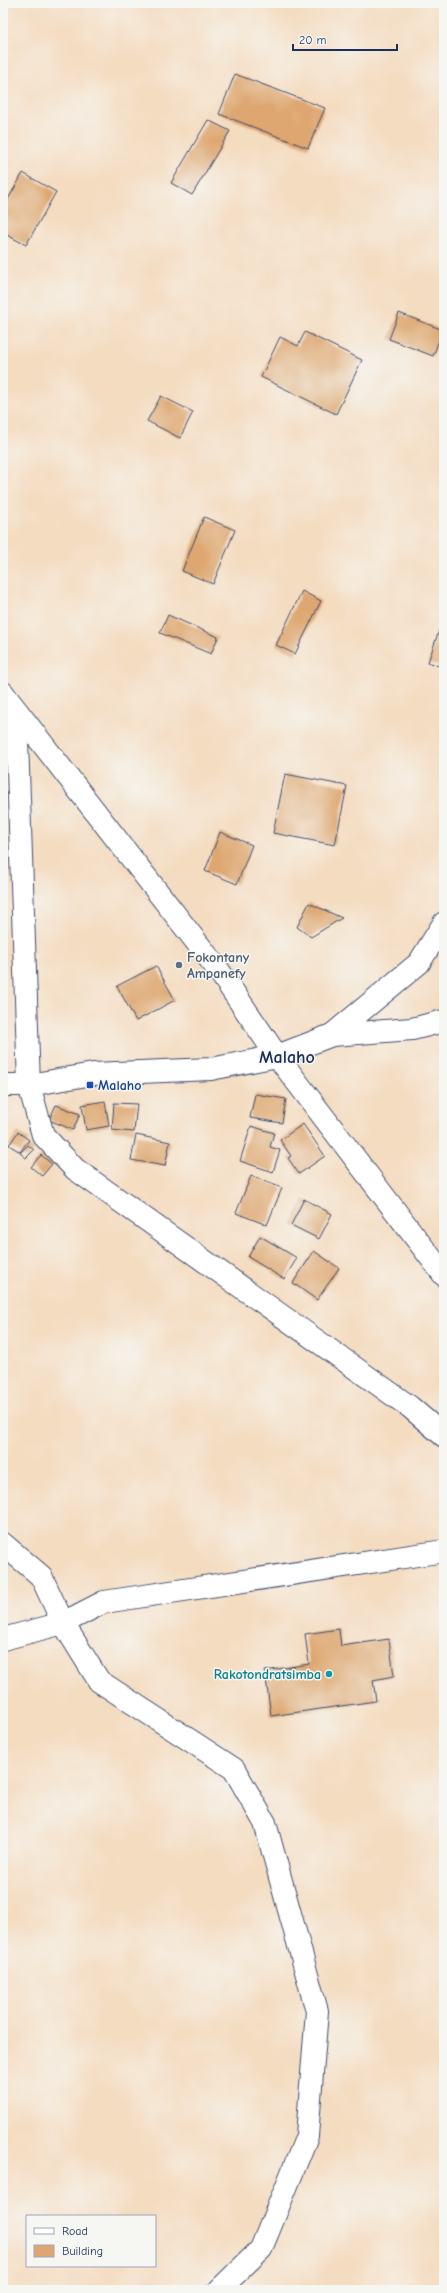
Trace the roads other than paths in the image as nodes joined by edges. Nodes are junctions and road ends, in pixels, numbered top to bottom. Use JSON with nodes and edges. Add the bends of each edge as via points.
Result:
{"nodes":[{"id":1,"x":3,"y":694,"type":"edge"},
{"id":2,"x":16,"y":712,"type":"junction"},
{"id":3,"x":444,"y":923,"type":"edge"},
{"id":4,"x":444,"y":1021,"type":"edge"},
{"id":5,"x":332,"y":1035,"type":"junction"},
{"id":6,"x":277,"y":1056,"type":"junction"},
{"id":7,"x":3,"y":1085,"type":"edge"},
{"id":8,"x":29,"y":1085,"type":"junction"},
{"id":9,"x":444,"y":1275,"type":"edge"},
{"id":10,"x":444,"y":1436,"type":"edge"},
{"id":11,"x":3,"y":1544,"type":"edge"},
{"id":12,"x":444,"y":1551,"type":"edge"},
{"id":13,"x":63,"y":1623,"type":"junction"},
{"id":14,"x":3,"y":1639,"type":"edge"},
{"id":15,"x":219,"y":2290,"type":"edge"}],
"edges":[{"from":1,"to":2,"type":"street"},
{"from":2,"to":6,"type":"street","via":[[219,971]]},
{"from":2,"to":8,"type":"street"},
{"from":3,"to":5,"type":"street","via":[[419,963]]},
{"from":4,"to":5,"type":"street","via":[[412,1029]]},
{"from":5,"to":6,"type":"street"},
{"from":6,"to":8,"type":"street","via":[[211,1069],[93,1074]]},
{"from":6,"to":9,"type":"street"},
{"from":7,"to":8,"type":"street"},
{"from":8,"to":10,"type":"street","via":[[43,1135],[75,1169],[410,1407]]},
{"from":11,"to":13,"type":"street","via":[[41,1576]]},
{"from":12,"to":13,"type":"street","via":[[104,1602]]},
{"from":13,"to":14,"type":"street"},
{"from":13,"to":15,"type":"street","via":[[99,1681],[234,1769],[266,1823],[317,2011],[307,2136],[261,2249]]}]}
